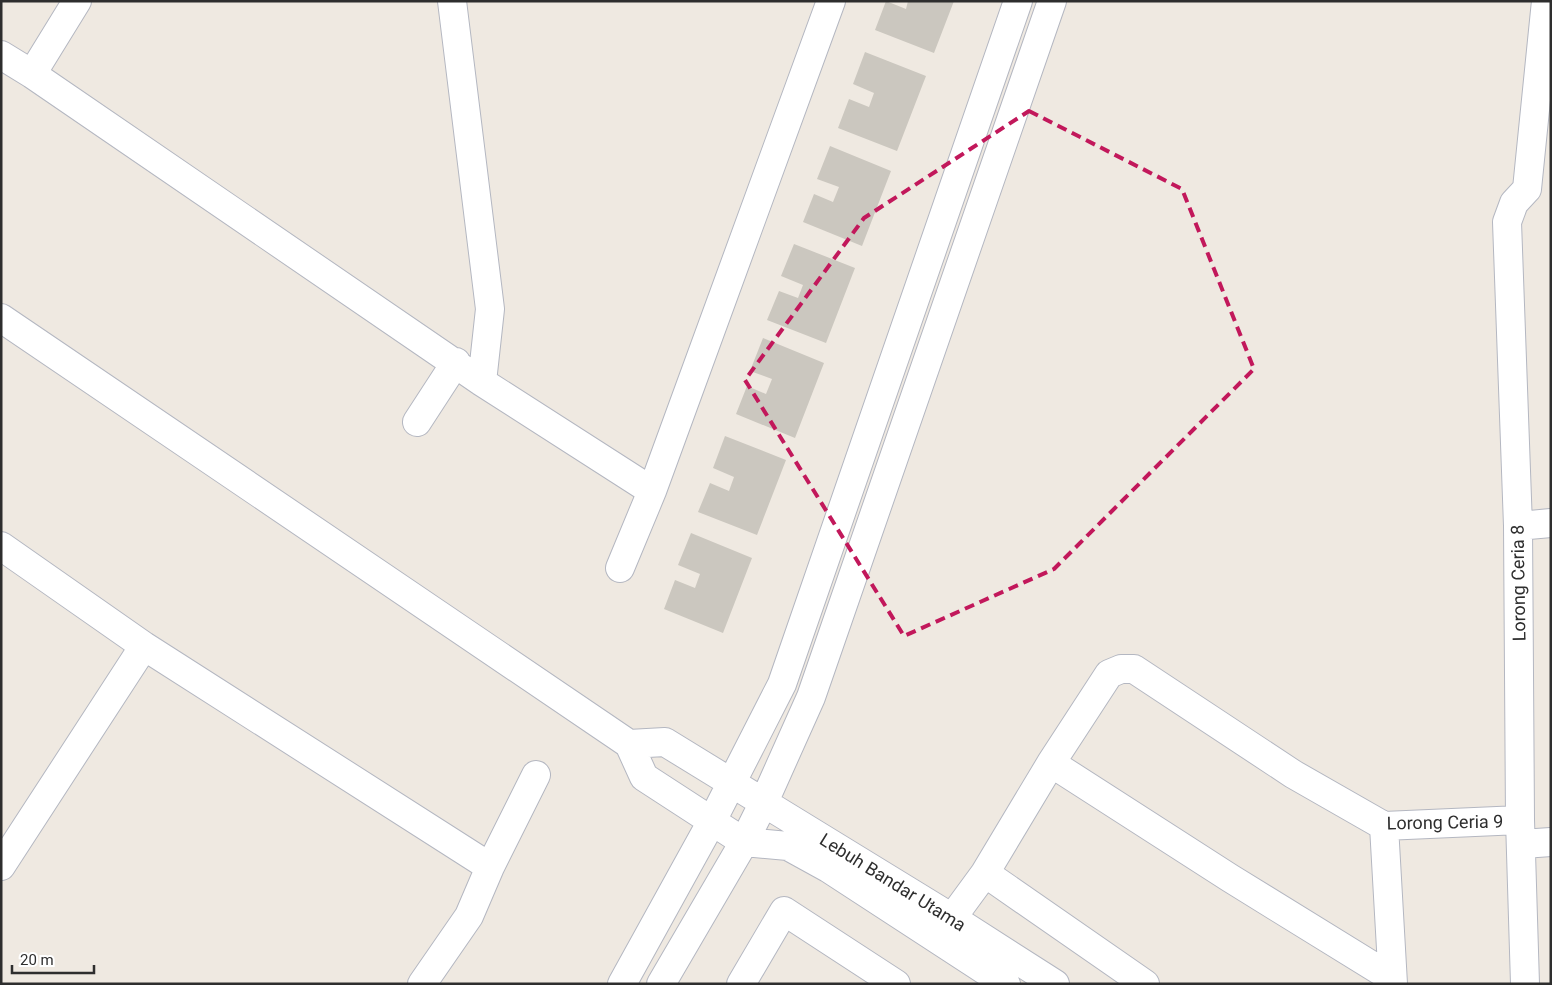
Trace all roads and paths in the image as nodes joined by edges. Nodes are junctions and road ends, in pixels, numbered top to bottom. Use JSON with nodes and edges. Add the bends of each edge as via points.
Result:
{"nodes":[{"id":1,"x":78,"y":1,"type":"edge"},
{"id":2,"x":452,"y":1,"type":"edge"},
{"id":3,"x":832,"y":1,"type":"edge"},
{"id":4,"x":1018,"y":1,"type":"edge"},
{"id":5,"x":1052,"y":1,"type":"edge"},
{"id":6,"x":1546,"y":1,"type":"edge"},
{"id":7,"x":1546,"y":53,"type":"edge"},
{"id":8,"x":1,"y":55,"type":"edge"},
{"id":9,"x":32,"y":74,"type":"junction"},
{"id":10,"x":1539,"y":188,"type":"edge"},
{"id":11,"x":1,"y":318,"type":"edge"},
{"id":12,"x":456,"y":362,"type":"junction"},
{"id":13,"x":482,"y":382,"type":"junction"},
{"id":14,"x":417,"y":422,"type":"dead end"},
{"id":15,"x":652,"y":491,"type":"junction"},
{"id":16,"x":1551,"y":523,"type":"edge"},
{"id":17,"x":1518,"y":526,"type":"junction"},
{"id":18,"x":1,"y":546,"type":"edge"},
{"id":19,"x":620,"y":568,"type":"dead end"},
{"id":20,"x":144,"y":646,"type":"junction"},
{"id":21,"x":629,"y":744,"type":"junction"},
{"id":22,"x":1051,"y":763,"type":"junction"},
{"id":23,"x":536,"y":775,"type":"dead end"},
{"id":24,"x":731,"y":782,"type":"junction"},
{"id":25,"x":764,"y":802,"type":"junction"},
{"id":26,"x":712,"y":821,"type":"junction"},
{"id":27,"x":1384,"y":826,"type":"junction"},
{"id":28,"x":1521,"y":832,"type":"junction"},
{"id":29,"x":744,"y":842,"type":"junction"},
{"id":30,"x":1551,"y":842,"type":"edge"},
{"id":31,"x":1,"y":866,"type":"edge"},
{"id":32,"x":490,"y":867,"type":"junction"},
{"id":33,"x":985,"y":873,"type":"junction"},
{"id":34,"x":952,"y":918,"type":"junction"},
{"id":35,"x":1393,"y":981,"type":"edge"},
{"id":36,"x":422,"y":984,"type":"edge"},
{"id":37,"x":622,"y":984,"type":"edge"},
{"id":38,"x":661,"y":984,"type":"edge"},
{"id":39,"x":741,"y":984,"type":"edge"},
{"id":40,"x":896,"y":984,"type":"edge"},
{"id":41,"x":1006,"y":984,"type":"edge"},
{"id":42,"x":1055,"y":984,"type":"edge"},
{"id":43,"x":1145,"y":984,"type":"edge"},
{"id":44,"x":1524,"y":984,"type":"edge"}],
"edges":[{"from":1,"to":9,"type":"street"},
{"from":2,"to":13,"type":"street","via":[[490,309]]},
{"from":3,"to":15,"type":"street"},
{"from":4,"to":24,"type":"street","via":[[782,684]]},
{"from":5,"to":25,"type":"street","via":[[811,697]]},
{"from":6,"to":7,"type":"street"},
{"from":7,"to":10,"type":"street"},
{"from":8,"to":9,"type":"street"},
{"from":9,"to":12,"type":"street"},
{"from":10,"to":17,"type":"street","name":"Lorong Ceria 8","via":[[1514,203],[1507,222]]},
{"from":11,"to":21,"type":"street"},
{"from":12,"to":13,"type":"street"},
{"from":12,"to":14,"type":"street"},
{"from":13,"to":15,"type":"street"},
{"from":15,"to":19,"type":"street"},
{"from":16,"to":17,"type":"street"},
{"from":17,"to":28,"type":"street","name":"Lorong Ceria 8"},
{"from":18,"to":20,"type":"street"},
{"from":20,"to":31,"type":"street"},
{"from":20,"to":32,"type":"street"},
{"from":21,"to":24,"type":"street","name":"Lebuh Bandar Utama","via":[[665,742]]},
{"from":21,"to":26,"type":"street","name":"Lebuh Bandar Utama","via":[[644,776]]},
{"from":22,"to":27,"type":"street","name":"Lorong Ceria 9","via":[[1109,674],[1121,669],[1134,669],[1293,774]]},
{"from":22,"to":33,"type":"street","name":"Lorong Ceria 9"},
{"from":22,"to":35,"type":"street"},
{"from":23,"to":32,"type":"street"},
{"from":24,"to":25,"type":"street","name":"Lebuh Bandar Utama"},
{"from":24,"to":26,"type":"street"},
{"from":25,"to":29,"type":"street"},
{"from":25,"to":34,"type":"street","name":"Lebuh Bandar Utama"},
{"from":26,"to":29,"type":"street","name":"Lebuh Bandar Utama"},
{"from":26,"to":37,"type":"street"},
{"from":27,"to":28,"type":"street","name":"Lorong Ceria 9"},
{"from":27,"to":35,"type":"street"},
{"from":28,"to":30,"type":"street","name":"Lorong Ceria 9"},
{"from":28,"to":44,"type":"street","name":"Lorong Ceria 8"},
{"from":29,"to":38,"type":"street"},
{"from":29,"to":41,"type":"street","name":"Lebuh Bandar Utama","via":[[788,846]]},
{"from":32,"to":36,"type":"street","via":[[470,916]]},
{"from":33,"to":34,"type":"street","name":"Lorong Ceria 9"},
{"from":33,"to":43,"type":"street"},
{"from":34,"to":42,"type":"street","name":"Lebuh Bandar Utama"},
{"from":39,"to":40,"type":"street","via":[[784,911]]}]}
